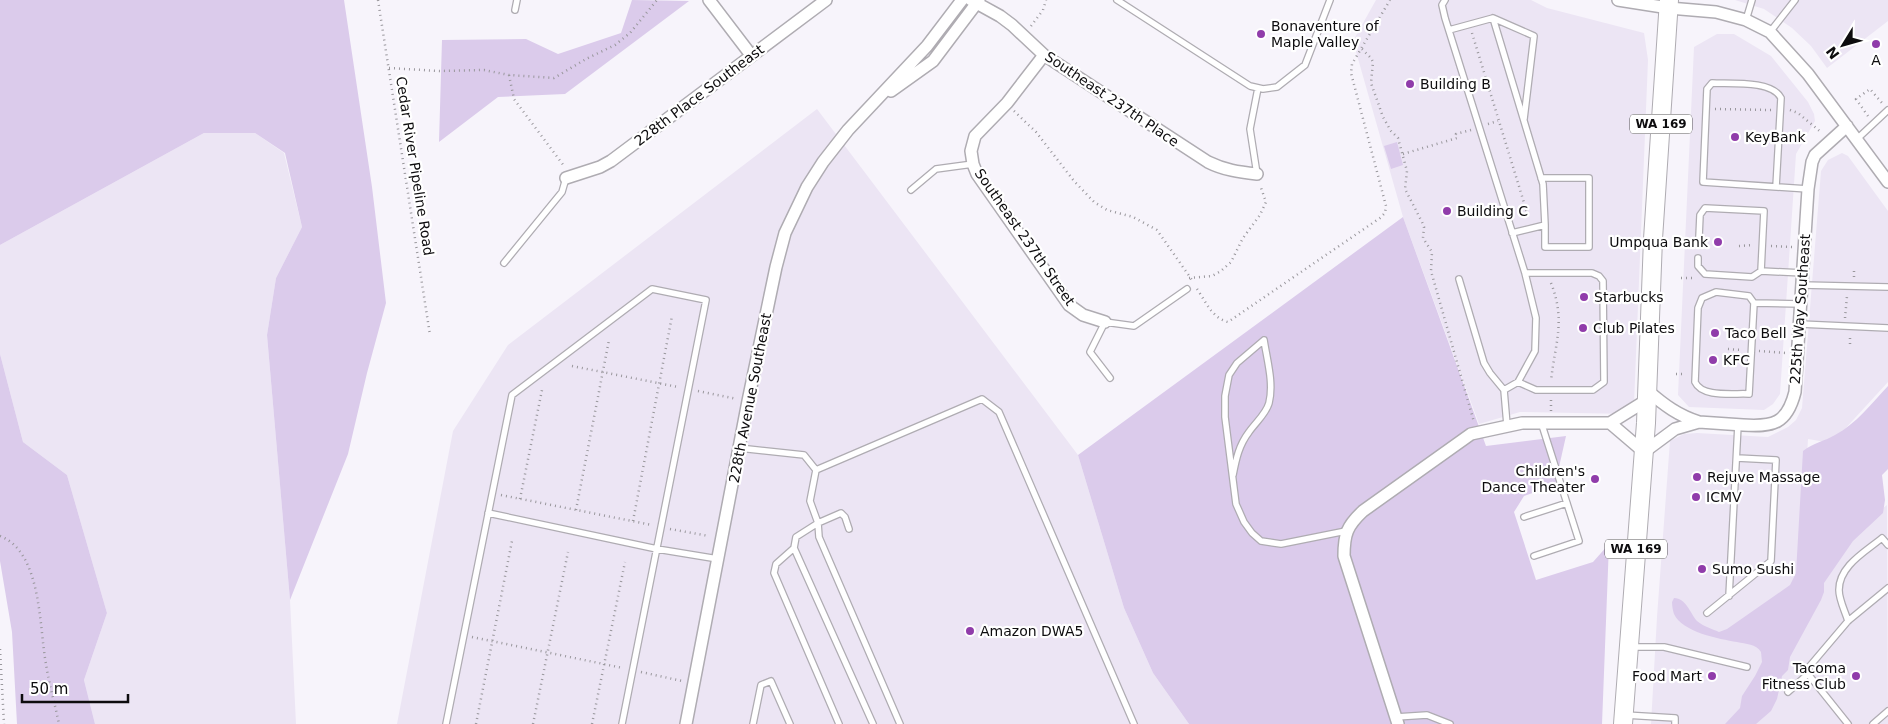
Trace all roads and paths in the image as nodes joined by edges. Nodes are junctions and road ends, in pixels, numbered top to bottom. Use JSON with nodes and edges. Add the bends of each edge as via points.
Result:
{"nodes":[{"id":1,"x":378,"y":0,"type":"edge"},
{"id":2,"x":516,"y":0,"type":"edge"},
{"id":3,"x":657,"y":0,"type":"edge"},
{"id":4,"x":709,"y":0,"type":"edge"},
{"id":5,"x":826,"y":0,"type":"edge"},
{"id":6,"x":962,"y":0,"type":"edge"},
{"id":7,"x":1046,"y":0,"type":"edge"},
{"id":8,"x":1117,"y":0,"type":"edge"},
{"id":9,"x":1330,"y":0,"type":"edge"},
{"id":10,"x":1390,"y":0,"type":"edge"},
{"id":11,"x":1445,"y":0,"type":"edge"},
{"id":12,"x":1618,"y":0,"type":"edge"},
{"id":13,"x":1752,"y":0,"type":"edge"},
{"id":14,"x":1795,"y":0,"type":"edge"},
{"id":15,"x":976,"y":1,"type":"edge"},
{"id":16,"x":1669,"y":4,"type":"edge"},
{"id":17,"x":515,"y":10,"type":"dead end"},
{"id":18,"x":1493,"y":18,"type":"junction"},
{"id":19,"x":1746,"y":20,"type":"junction"},
{"id":20,"x":1449,"y":30,"type":"junction"},
{"id":21,"x":1770,"y":32,"type":"junction"},
{"id":22,"x":1023,"y":36,"type":"junction"},
{"id":23,"x":1362,"y":49,"type":"junction"},
{"id":24,"x":751,"y":55,"type":"junction"},
{"id":25,"x":1044,"y":55,"type":"junction"},
{"id":26,"x":389,"y":68,"type":"junction"},
{"id":27,"x":509,"y":75,"type":"junction"},
{"id":28,"x":1258,"y":88,"type":"junction"},
{"id":29,"x":877,"y":100,"type":"junction"},
{"id":30,"x":1007,"y":104,"type":"junction"},
{"id":31,"x":1888,"y":110,"type":"edge"},
{"id":32,"x":1498,"y":121,"type":"dead end"},
{"id":33,"x":1524,"y":121,"type":"junction"},
{"id":34,"x":1874,"y":123,"type":"junction"},
{"id":35,"x":1847,"y":126,"type":"junction"},
{"id":36,"x":1479,"y":127,"type":"junction"},
{"id":37,"x":1857,"y":139,"type":"junction"},
{"id":38,"x":1403,"y":154,"type":"junction"},
{"id":39,"x":973,"y":164,"type":"junction"},
{"id":40,"x":1257,"y":174,"type":"junction"},
{"id":41,"x":566,"y":178,"type":"junction"},
{"id":42,"x":1541,"y":178,"type":"junction"},
{"id":43,"x":1888,"y":182,"type":"edge"},
{"id":44,"x":1776,"y":187,"type":"junction"},
{"id":45,"x":1808,"y":189,"type":"junction"},
{"id":46,"x":911,"y":190,"type":"dead end"},
{"id":47,"x":1546,"y":225,"type":"junction"},
{"id":48,"x":1512,"y":233,"type":"junction"},
{"id":49,"x":1699,"y":237,"type":"dead end"},
{"id":50,"x":1698,"y":258,"type":"dead end"},
{"id":51,"x":504,"y":263,"type":"dead end"},
{"id":52,"x":1854,"y":268,"type":"dead end"},
{"id":53,"x":1701,"y":270,"type":"junction"},
{"id":54,"x":1761,"y":270,"type":"junction"},
{"id":55,"x":1525,"y":273,"type":"junction"},
{"id":56,"x":1803,"y":273,"type":"junction"},
{"id":57,"x":1190,"y":277,"type":"junction"},
{"id":58,"x":1681,"y":278,"type":"dead end"},
{"id":59,"x":1459,"y":279,"type":"dead end"},
{"id":60,"x":1802,"y":285,"type":"junction"},
{"id":61,"x":1850,"y":286,"type":"junction"},
{"id":62,"x":1888,"y":287,"type":"edge"},
{"id":63,"x":1187,"y":289,"type":"joint"},
{"id":64,"x":1754,"y":303,"type":"junction"},
{"id":65,"x":1801,"y":304,"type":"junction"},
{"id":66,"x":672,"y":316,"type":"dead end"},
{"id":67,"x":1105,"y":322,"type":"junction"},
{"id":68,"x":1800,"y":324,"type":"junction"},
{"id":69,"x":1848,"y":326,"type":"junction"},
{"id":70,"x":1888,"y":328,"type":"edge"},
{"id":71,"x":430,"y":335,"type":"dead end"},
{"id":72,"x":609,"y":340,"type":"dead end"},
{"id":73,"x":1850,"y":344,"type":"dead end"},
{"id":74,"x":1728,"y":349,"type":"dead end"},
{"id":75,"x":1752,"y":350,"type":"junction"},
{"id":76,"x":1798,"y":354,"type":"junction"},
{"id":77,"x":572,"y":366,"type":"dead end"},
{"id":78,"x":603,"y":372,"type":"junction"},
{"id":79,"x":1110,"y":378,"type":"dead end"},
{"id":80,"x":1518,"y":382,"type":"junction"},
{"id":81,"x":659,"y":383,"type":"junction"},
{"id":82,"x":688,"y":389,"type":"junction"},
{"id":83,"x":542,"y":390,"type":"dead end"},
{"id":84,"x":1504,"y":390,"type":"junction"},
{"id":85,"x":1647,"y":396,"type":"junction"},
{"id":86,"x":748,"y":401,"type":"junction"},
{"id":87,"x":1541,"y":422,"type":"junction"},
{"id":88,"x":1699,"y":422,"type":"junction"},
{"id":89,"x":1610,"y":423,"type":"junction"},
{"id":90,"x":1507,"y":425,"type":"junction"},
{"id":91,"x":1738,"y":425,"type":"junction"},
{"id":92,"x":1477,"y":433,"type":"junction"},
{"id":93,"x":739,"y":448,"type":"junction"},
{"id":94,"x":1644,"y":452,"type":"junction"},
{"id":95,"x":1737,"y":458,"type":"junction"},
{"id":96,"x":816,"y":470,"type":"junction"},
{"id":97,"x":1233,"y":475,"type":"junction"},
{"id":98,"x":492,"y":494,"type":"junction"},
{"id":99,"x":520,"y":499,"type":"junction"},
{"id":100,"x":1567,"y":503,"type":"junction"},
{"id":101,"x":576,"y":510,"type":"junction"},
{"id":102,"x":488,"y":513,"type":"junction"},
{"id":103,"x":1524,"y":517,"type":"dead end"},
{"id":104,"x":633,"y":521,"type":"junction"},
{"id":105,"x":818,"y":523,"type":"junction"},
{"id":106,"x":661,"y":527,"type":"junction"},
{"id":107,"x":849,"y":529,"type":"dead end"},
{"id":108,"x":1346,"y":531,"type":"junction"},
{"id":109,"x":0,"y":536,"type":"edge"},
{"id":110,"x":722,"y":539,"type":"junction"},
{"id":111,"x":512,"y":541,"type":"dead end"},
{"id":112,"x":1888,"y":545,"type":"edge"},
{"id":113,"x":794,"y":548,"type":"junction"},
{"id":114,"x":657,"y":549,"type":"junction"},
{"id":115,"x":568,"y":552,"type":"dead end"},
{"id":116,"x":1534,"y":556,"type":"dead end"},
{"id":117,"x":718,"y":559,"type":"junction"},
{"id":118,"x":625,"y":562,"type":"dead end"},
{"id":119,"x":1888,"y":588,"type":"edge"},
{"id":120,"x":1729,"y":596,"type":"junction"},
{"id":121,"x":1707,"y":613,"type":"dead end"},
{"id":122,"x":1848,"y":620,"type":"junction"},
{"id":123,"x":464,"y":636,"type":"junction"},
{"id":124,"x":492,"y":642,"type":"junction"},
{"id":125,"x":1628,"y":647,"type":"junction"},
{"id":126,"x":0,"y":649,"type":"edge"},
{"id":127,"x":548,"y":653,"type":"junction"},
{"id":128,"x":604,"y":665,"type":"junction"},
{"id":129,"x":1747,"y":667,"type":"dead end"},
{"id":130,"x":633,"y":670,"type":"junction"},
{"id":131,"x":1808,"y":674,"type":"junction"},
{"id":132,"x":693,"y":683,"type":"junction"},
{"id":133,"x":1788,"y":692,"type":"dead end"},
{"id":134,"x":1888,"y":712,"type":"edge"},
{"id":135,"x":1623,"y":720,"type":"edge"},
{"id":136,"x":1397,"y":721,"type":"edge"},
{"id":137,"x":4,"y":724,"type":"edge"},
{"id":138,"x":59,"y":724,"type":"edge"},
{"id":139,"x":446,"y":724,"type":"edge"},
{"id":140,"x":476,"y":724,"type":"edge"},
{"id":141,"x":534,"y":724,"type":"edge"},
{"id":142,"x":592,"y":724,"type":"edge"},
{"id":143,"x":622,"y":724,"type":"edge"},
{"id":144,"x":686,"y":724,"type":"edge"},
{"id":145,"x":753,"y":724,"type":"edge"},
{"id":146,"x":790,"y":724,"type":"edge"},
{"id":147,"x":839,"y":724,"type":"edge"},
{"id":148,"x":872,"y":724,"type":"edge"},
{"id":149,"x":900,"y":724,"type":"edge"},
{"id":150,"x":1134,"y":724,"type":"edge"},
{"id":151,"x":1450,"y":724,"type":"edge"},
{"id":152,"x":1675,"y":724,"type":"edge"},
{"id":153,"x":1848,"y":724,"type":"edge"},
{"id":154,"x":1872,"y":724,"type":"edge"}],
"edges":[{"from":1,"to":26,"type":"path","name":"Cedar River Pipeline Road"},
{"from":2,"to":17,"type":"lane"},
{"from":3,"to":27,"type":"path","via":[[630,33],[615,45],[561,76]]},
{"from":4,"to":24,"type":"street"},
{"from":5,"to":24,"type":"street","name":"228th Place Southeast"},
{"from":6,"to":29,"type":"street","name":"228th Avenue Southeast","via":[[927,46]]},
{"from":7,"to":22,"type":"path","via":[[1044,10]]},
{"from":8,"to":28,"type":"lane","via":[[1250,86]]},
{"from":9,"to":28,"type":"lane","via":[[1305,65],[1277,87]]},
{"from":10,"to":23,"type":"path"},
{"from":11,"to":20,"type":"lane","via":[[1442,4]]},
{"from":12,"to":16,"type":"street"},
{"from":13,"to":19,"type":"lane"},
{"from":14,"to":21,"type":"lane"},
{"from":15,"to":22,"type":"street","name":"Southeast 237th Place"},
{"from":15,"to":29,"type":"street","name":"228th Avenue Southeast","via":[[933,61]]},
{"from":16,"to":19,"type":"street"},
{"from":16,"to":85,"type":"main road","number":"WA 169"},
{"from":18,"to":20,"type":"lane"},
{"from":18,"to":33,"type":"lane"},
{"from":18,"to":33,"type":"lane","via":[[1534,36]]},
{"from":19,"to":21,"type":"street"},
{"from":20,"to":36,"type":"lane"},
{"from":21,"to":35,"type":"street","via":[[1808,74]]},
{"from":22,"to":25,"type":"street","name":"Southeast 237th Place"},
{"from":23,"to":38,"type":"path","via":[[1373,62],[1371,83],[1383,117],[1398,138]]},
{"from":23,"to":57,"type":"path","via":[[1352,64],[1351,73],[1385,212],[1228,322],[1213,313]]},
{"from":24,"to":41,"type":"street","name":"228th Place Southeast","via":[[611,161]]},
{"from":25,"to":30,"type":"street"},
{"from":25,"to":40,"type":"street","name":"Southeast 237th Place","via":[[1208,162],[1221,168]]},
{"from":26,"to":27,"type":"path","via":[[484,70]]},
{"from":26,"to":71,"type":"path","name":"Cedar River Pipeline Road"},
{"from":27,"to":41,"type":"path","via":[[514,99],[564,166]]},
{"from":28,"to":40,"type":"lane","via":[[1250,129]]},
{"from":29,"to":86,"type":"street","name":"228th Avenue Southeast","via":[[823,162],[785,233]]},
{"from":30,"to":39,"type":"street","via":[[975,136],[971,151]]},
{"from":30,"to":57,"type":"path","via":[[1036,132],[1094,202],[1158,230]]},
{"from":31,"to":34,"type":"lane"},
{"from":31,"to":34,"type":"path","via":[[1870,88],[1856,99]]},
{"from":32,"to":36,"type":"path"},
{"from":33,"to":42,"type":"lane"},
{"from":34,"to":37,"type":"lane"},
{"from":35,"to":37,"type":"street"},
{"from":35,"to":45,"type":"street","name":"225th Way Southeast","via":[[1815,155]]},
{"from":36,"to":38,"type":"path","via":[[1456,134],[1457,138]]},
{"from":36,"to":48,"type":"lane"},
{"from":37,"to":43,"type":"street"},
{"from":38,"to":92,"type":"path","via":[[1407,171],[1404,189],[1424,227],[1422,238],[1432,252],[1431,271]]},
{"from":39,"to":46,"type":"lane","via":[[936,168]]},
{"from":39,"to":67,"type":"street","name":"Southeast 237th Street","via":[[1069,305],[1083,315]]},
{"from":40,"to":57,"type":"path","via":[[1266,202],[1231,262],[1212,276]]},
{"from":41,"to":51,"type":"lane","via":[[562,192]]},
{"from":42,"to":47,"type":"lane"},
{"from":42,"to":47,"type":"lane","via":[[1589,178],[1589,247],[1546,247]]},
{"from":44,"to":44,"type":"lane","via":[[1781,98],[1765,86],[1712,83],[1707,89],[1703,182]]},
{"from":44,"to":45,"type":"lane"},
{"from":45,"to":56,"type":"street","name":"225th Way Southeast"},
{"from":47,"to":48,"type":"lane"},
{"from":48,"to":55,"type":"lane"},
{"from":49,"to":54,"type":"lane","via":[[1700,215],[1707,207],[1764,211]]},
{"from":50,"to":53,"type":"lane"},
{"from":52,"to":61,"type":"path"},
{"from":53,"to":54,"type":"lane","via":[[1705,274],[1752,277]]},
{"from":53,"to":58,"type":"path","via":[[1692,278]]},
{"from":54,"to":56,"type":"lane"},
{"from":55,"to":80,"type":"lane","via":[[1536,318],[1537,337],[1535,351]]},
{"from":55,"to":80,"type":"lane","via":[[1592,273],[1603,280],[1604,382],[1593,390],[1536,390]]},
{"from":56,"to":60,"type":"street","name":"225th Way Southeast"},
{"from":57,"to":63,"type":"path","via":[[1182,284]]},
{"from":59,"to":84,"type":"lane","via":[[1484,363]]},
{"from":60,"to":61,"type":"lane"},
{"from":60,"to":65,"type":"street","name":"225th Way Southeast"},
{"from":61,"to":62,"type":"lane"},
{"from":61,"to":69,"type":"path","via":[[1845,317]]},
{"from":63,"to":67,"type":"lane","via":[[1134,326]]},
{"from":64,"to":65,"type":"lane"},
{"from":64,"to":75,"type":"lane"},
{"from":64,"to":75,"type":"lane","via":[[1749,296],[1716,292],[1702,298],[1698,308],[1697,386],[1706,392],[1749,394]]},
{"from":65,"to":68,"type":"street","name":"225th Way Southeast"},
{"from":66,"to":81,"type":"path"},
{"from":67,"to":79,"type":"lane","via":[[1090,352]]},
{"from":68,"to":69,"type":"lane"},
{"from":68,"to":76,"type":"street","name":"225th Way Southeast"},
{"from":69,"to":70,"type":"lane"},
{"from":69,"to":73,"type":"path"},
{"from":72,"to":78,"type":"path"},
{"from":74,"to":75,"type":"path"},
{"from":75,"to":76,"type":"path"},
{"from":76,"to":91,"type":"street","name":"225th Way Southeast","via":[[1795,392],[1788,413],[1768,426]]},
{"from":77,"to":78,"type":"path"},
{"from":78,"to":81,"type":"path"},
{"from":78,"to":101,"type":"path"},
{"from":80,"to":84,"type":"lane"},
{"from":81,"to":82,"type":"path"},
{"from":81,"to":104,"type":"path"},
{"from":82,"to":86,"type":"path"},
{"from":82,"to":98,"type":"lane","via":[[706,300],[652,289],[512,394]]},
{"from":82,"to":106,"type":"lane"},
{"from":83,"to":99,"type":"path"},
{"from":84,"to":90,"type":"lane"},
{"from":85,"to":88,"type":"street"},
{"from":85,"to":89,"type":"street"},
{"from":85,"to":94,"type":"main road","number":"WA 169"},
{"from":86,"to":93,"type":"street","name":"228th Avenue Southeast"},
{"from":87,"to":89,"type":"street"},
{"from":87,"to":90,"type":"street"},
{"from":87,"to":100,"type":"lane"},
{"from":88,"to":91,"type":"street","name":"225th Way Southeast"},
{"from":88,"to":94,"type":"street","via":[[1675,429]]},
{"from":89,"to":94,"type":"street"},
{"from":90,"to":92,"type":"street"},
{"from":91,"to":95,"type":"lane"},
{"from":92,"to":108,"type":"street","via":[[1471,434],[1363,511]]},
{"from":93,"to":96,"type":"lane","via":[[804,455]]},
{"from":93,"to":110,"type":"street","name":"228th Avenue Southeast"},
{"from":94,"to":125,"type":"main road","number":"WA 169"},
{"from":95,"to":120,"type":"lane"},
{"from":95,"to":120,"type":"lane","via":[[1776,460],[1771,561]]},
{"from":96,"to":105,"type":"lane","via":[[810,501]]},
{"from":96,"to":150,"type":"lane","via":[[982,399],[998,412]]},
{"from":97,"to":97,"type":"lane","via":[[1225,417],[1229,375],[1237,363],[1264,340],[1269,372],[1268,404],[1238,452]]},
{"from":97,"to":108,"type":"lane","via":[[1236,504],[1244,522],[1261,541],[1280,544]]},
{"from":98,"to":99,"type":"path"},
{"from":98,"to":102,"type":"lane"},
{"from":99,"to":101,"type":"path"},
{"from":100,"to":103,"type":"lane"},
{"from":100,"to":116,"type":"lane","via":[[1579,541]]},
{"from":101,"to":104,"type":"path"},
{"from":102,"to":114,"type":"lane"},
{"from":102,"to":123,"type":"lane"},
{"from":104,"to":106,"type":"path"},
{"from":105,"to":107,"type":"lane","via":[[841,513]]},
{"from":105,"to":113,"type":"lane","via":[[796,537]]},
{"from":105,"to":149,"type":"lane","via":[[820,537]]},
{"from":106,"to":110,"type":"path"},
{"from":106,"to":114,"type":"lane"},
{"from":108,"to":136,"type":"street","via":[[1344,556],[1348,571]]},
{"from":109,"to":138,"type":"path","via":[[20,551],[30,570]]},
{"from":110,"to":117,"type":"street","name":"228th Avenue Southeast"},
{"from":111,"to":124,"type":"path"},
{"from":112,"to":122,"type":"lane","via":[[1882,538],[1845,568],[1839,592]]},
{"from":113,"to":147,"type":"lane","via":[[776,564],[774,573]]},
{"from":113,"to":148,"type":"lane"},
{"from":114,"to":117,"type":"lane"},
{"from":114,"to":130,"type":"lane"},
{"from":115,"to":127,"type":"path"},
{"from":117,"to":132,"type":"street","name":"228th Avenue Southeast"},
{"from":118,"to":128,"type":"path"},
{"from":119,"to":122,"type":"lane"},
{"from":120,"to":121,"type":"lane"},
{"from":122,"to":131,"type":"lane","via":[[1809,667]]},
{"from":123,"to":124,"type":"path"},
{"from":123,"to":139,"type":"lane"},
{"from":124,"to":127,"type":"path"},
{"from":124,"to":140,"type":"path"},
{"from":125,"to":129,"type":"lane","via":[[1664,647]]},
{"from":125,"to":135,"type":"main road","number":"WA 169"},
{"from":126,"to":137,"type":"path"},
{"from":127,"to":128,"type":"path"},
{"from":127,"to":141,"type":"path"},
{"from":128,"to":130,"type":"path"},
{"from":128,"to":142,"type":"path"},
{"from":130,"to":132,"type":"path"},
{"from":130,"to":143,"type":"lane"},
{"from":131,"to":133,"type":"lane"},
{"from":131,"to":153,"type":"lane"},
{"from":132,"to":144,"type":"street","name":"228th Avenue Southeast"},
{"from":134,"to":154,"type":"lane"},
{"from":135,"to":152,"type":"lane","via":[[1675,718]]},
{"from":136,"to":151,"type":"lane","via":[[1427,714]]},
{"from":145,"to":146,"type":"lane","via":[[761,685],[771,681]]}]}
